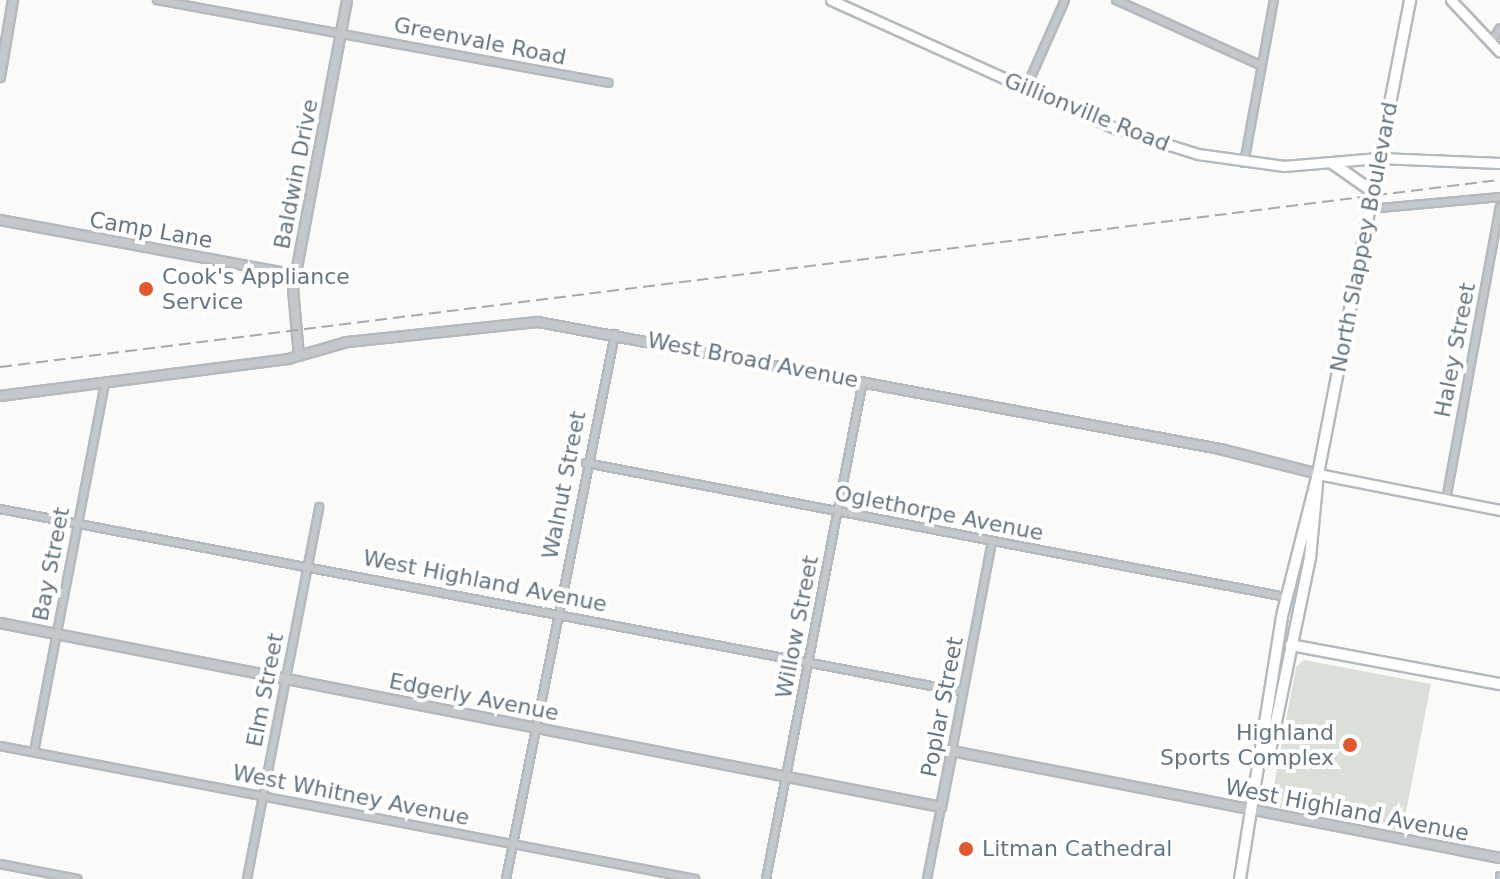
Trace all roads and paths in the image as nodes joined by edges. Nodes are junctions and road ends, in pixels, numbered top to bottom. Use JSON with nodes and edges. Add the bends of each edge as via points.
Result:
{"nodes":[{"id":1,"x":13,"y":0,"type":"edge"},
{"id":2,"x":157,"y":0,"type":"edge"},
{"id":3,"x":347,"y":0,"type":"edge"},
{"id":4,"x":831,"y":0,"type":"edge"},
{"id":5,"x":1065,"y":0,"type":"edge"},
{"id":6,"x":1116,"y":0,"type":"edge"},
{"id":7,"x":1274,"y":0,"type":"edge"},
{"id":8,"x":1451,"y":0,"type":"edge"},
{"id":9,"x":1411,"y":3,"type":"edge"},
{"id":10,"x":1500,"y":28,"type":"edge"},
{"id":11,"x":341,"y":34,"type":"junction"},
{"id":12,"x":1491,"y":43,"type":"junction"},
{"id":13,"x":1500,"y":52,"type":"edge"},
{"id":14,"x":1262,"y":66,"type":"junction"},
{"id":15,"x":0,"y":77,"type":"edge"},
{"id":16,"x":608,"y":83,"type":"dead end"},
{"id":17,"x":1026,"y":88,"type":"junction"},
{"id":18,"x":1379,"y":158,"type":"junction"},
{"id":19,"x":1244,"y":163,"type":"junction"},
{"id":20,"x":1332,"y":163,"type":"junction"},
{"id":21,"x":1500,"y":163,"type":"edge"},
{"id":22,"x":1372,"y":191,"type":"junction"},
{"id":23,"x":1500,"y":197,"type":"edge"},
{"id":24,"x":1500,"y":207,"type":"edge"},
{"id":25,"x":1369,"y":209,"type":"junction"},
{"id":26,"x":0,"y":220,"type":"edge"},
{"id":27,"x":296,"y":275,"type":"junction"},
{"id":28,"x":615,"y":334,"type":"junction"},
{"id":29,"x":299,"y":356,"type":"junction"},
{"id":30,"x":863,"y":381,"type":"junction"},
{"id":31,"x":105,"y":383,"type":"junction"},
{"id":32,"x":0,"y":396,"type":"edge"},
{"id":33,"x":586,"y":463,"type":"junction"},
{"id":34,"x":1318,"y":474,"type":"junction"},
{"id":35,"x":1446,"y":500,"type":"junction"},
{"id":36,"x":319,"y":507,"type":"dead end"},
{"id":37,"x":0,"y":509,"type":"edge"},
{"id":38,"x":1500,"y":510,"type":"edge"},
{"id":39,"x":837,"y":512,"type":"junction"},
{"id":40,"x":78,"y":524,"type":"junction"},
{"id":41,"x":992,"y":542,"type":"junction"},
{"id":42,"x":308,"y":565,"type":"junction"},
{"id":43,"x":1286,"y":597,"type":"junction"},
{"id":44,"x":558,"y":614,"type":"junction"},
{"id":45,"x":1281,"y":622,"type":"junction"},
{"id":46,"x":0,"y":623,"type":"edge"},
{"id":47,"x":56,"y":634,"type":"junction"},
{"id":48,"x":1291,"y":645,"type":"junction"},
{"id":49,"x":809,"y":662,"type":"junction"},
{"id":50,"x":1273,"y":665,"type":"junction"},
{"id":51,"x":285,"y":679,"type":"junction"},
{"id":52,"x":1500,"y":684,"type":"edge"},
{"id":53,"x":963,"y":692,"type":"junction"},
{"id":54,"x":536,"y":727,"type":"junction"},
{"id":55,"x":0,"y":746,"type":"edge"},
{"id":56,"x":952,"y":751,"type":"junction"},
{"id":57,"x":34,"y":752,"type":"junction"},
{"id":58,"x":1261,"y":759,"type":"junction"},
{"id":59,"x":788,"y":777,"type":"junction"},
{"id":60,"x":263,"y":796,"type":"junction"},
{"id":61,"x":941,"y":807,"type":"junction"},
{"id":62,"x":1251,"y":811,"type":"junction"},
{"id":63,"x":513,"y":844,"type":"junction"},
{"id":64,"x":1500,"y":858,"type":"edge"},
{"id":65,"x":0,"y":864,"type":"edge"},
{"id":66,"x":41,"y":875,"type":"edge"},
{"id":67,"x":78,"y":879,"type":"edge"},
{"id":68,"x":247,"y":879,"type":"edge"},
{"id":69,"x":506,"y":879,"type":"edge"},
{"id":70,"x":695,"y":879,"type":"edge"},
{"id":71,"x":766,"y":879,"type":"edge"},
{"id":72,"x":927,"y":879,"type":"edge"},
{"id":73,"x":1240,"y":879,"type":"edge"}],
"edges":[{"from":1,"to":15,"type":"street"},
{"from":2,"to":11,"type":"street","name":"Greenvale Road"},
{"from":3,"to":11,"type":"street","name":"Baldwin Drive"},
{"from":4,"to":17,"type":"main road","name":"Gillionville Road"},
{"from":5,"to":17,"type":"street"},
{"from":6,"to":14,"type":"street"},
{"from":7,"to":14,"type":"street"},
{"from":8,"to":12,"type":"main road"},
{"from":9,"to":18,"type":"main road","name":"North Slappey Boulevard"},
{"from":10,"to":12,"type":"street"},
{"from":11,"to":16,"type":"street","name":"Greenvale Road"},
{"from":11,"to":27,"type":"street","name":"Baldwin Drive"},
{"from":12,"to":13,"type":"main road"},
{"from":14,"to":19,"type":"street"},
{"from":17,"to":19,"type":"main road","name":"Gillionville Road","via":[[1161,144]]},
{"from":18,"to":20,"type":"main road","name":"Gillionville Road"},
{"from":18,"to":21,"type":"main road","name":"Gillionville Road"},
{"from":18,"to":22,"type":"main road","name":"North Slappey Boulevard"},
{"from":19,"to":20,"type":"main road","name":"Gillionville Road"},
{"from":20,"to":22,"type":"main road"},
{"from":22,"to":25,"type":"main road","name":"North Slappey Boulevard"},
{"from":23,"to":25,"type":"street"},
{"from":24,"to":35,"type":"street","name":"Haley Street"},
{"from":25,"to":34,"type":"main road","name":"North Slappey Boulevard"},
{"from":26,"to":27,"type":"street","name":"Camp Lane"},
{"from":27,"to":29,"type":"street","name":"Baldwin Drive","via":[[291,315]]},
{"from":28,"to":29,"type":"street","name":"West Broad Avenue","via":[[564,324],[498,324],[337,343]]},
{"from":28,"to":30,"type":"street","name":"West Broad Avenue"},
{"from":28,"to":33,"type":"street","name":"Walnut Street"},
{"from":29,"to":31,"type":"street","name":"West Broad Avenue"},
{"from":30,"to":34,"type":"street","name":"West Broad Avenue"},
{"from":30,"to":39,"type":"street","name":"Willow Street"},
{"from":31,"to":32,"type":"street","name":"West Broad Avenue"},
{"from":31,"to":40,"type":"street","name":"Bay Street"},
{"from":33,"to":39,"type":"street","name":"Oglethorpe Avenue"},
{"from":33,"to":44,"type":"street","name":"Walnut Street"},
{"from":34,"to":35,"type":"main road","name":"West Broad Avenue"},
{"from":34,"to":43,"type":"main road","name":"North Slappey Boulevard"},
{"from":34,"to":48,"type":"main road","name":"North Slappey Boulevard"},
{"from":35,"to":38,"type":"main road","name":"West Broad Avenue"},
{"from":36,"to":42,"type":"street","name":"Elm Street"},
{"from":37,"to":40,"type":"street","name":"West Highland Avenue"},
{"from":39,"to":41,"type":"street","name":"Oglethorpe Avenue"},
{"from":39,"to":49,"type":"street","name":"Willow Street"},
{"from":40,"to":42,"type":"street","name":"West Highland Avenue"},
{"from":40,"to":47,"type":"street","name":"Bay Street"},
{"from":41,"to":43,"type":"street","name":"Oglethorpe Avenue"},
{"from":41,"to":53,"type":"street","name":"Poplar Street"},
{"from":42,"to":44,"type":"street","name":"West Highland Avenue"},
{"from":42,"to":51,"type":"street","name":"Elm Street"},
{"from":43,"to":45,"type":"main road","name":"North Slappey Boulevard"},
{"from":44,"to":49,"type":"street","name":"West Highland Avenue"},
{"from":44,"to":54,"type":"street","name":"Walnut Street"},
{"from":45,"to":48,"type":"main road"},
{"from":45,"to":50,"type":"main road","name":"North Slappey Boulevard"},
{"from":46,"to":47,"type":"street","name":"Edgerly Avenue"},
{"from":47,"to":51,"type":"street","name":"Edgerly Avenue"},
{"from":47,"to":57,"type":"street","name":"Bay Street"},
{"from":48,"to":50,"type":"main road"},
{"from":48,"to":52,"type":"main road"},
{"from":48,"to":58,"type":"main road","name":"North Slappey Boulevard","via":[[1271,746]]},
{"from":49,"to":53,"type":"street","name":"West Highland Avenue"},
{"from":49,"to":59,"type":"street","name":"Willow Street"},
{"from":50,"to":58,"type":"main road","name":"North Slappey Boulevard"},
{"from":51,"to":54,"type":"street","name":"Edgerly Avenue"},
{"from":51,"to":60,"type":"street","name":"Elm Street"},
{"from":53,"to":56,"type":"street","name":"Poplar Street"},
{"from":54,"to":59,"type":"street","name":"Edgerly Avenue"},
{"from":54,"to":63,"type":"street","name":"Walnut Street"},
{"from":55,"to":57,"type":"street","name":"West Whitney Avenue"},
{"from":56,"to":61,"type":"street","name":"Poplar Street"},
{"from":56,"to":62,"type":"street","name":"West Highland Avenue"},
{"from":57,"to":60,"type":"street","name":"West Whitney Avenue"},
{"from":58,"to":62,"type":"main road"},
{"from":59,"to":61,"type":"street","name":"Edgerly Avenue"},
{"from":59,"to":71,"type":"street","name":"Willow Street"},
{"from":60,"to":63,"type":"street","name":"West Whitney Avenue"},
{"from":60,"to":68,"type":"street","name":"Elm Street"},
{"from":61,"to":72,"type":"street","name":"Poplar Street"},
{"from":62,"to":64,"type":"street","name":"West Highland Avenue"},
{"from":62,"to":73,"type":"main road"},
{"from":63,"to":69,"type":"street","name":"Walnut Street"},
{"from":63,"to":70,"type":"street","name":"West Whitney Avenue"},
{"from":65,"to":66,"type":"street"},
{"from":66,"to":67,"type":"street"}]}
